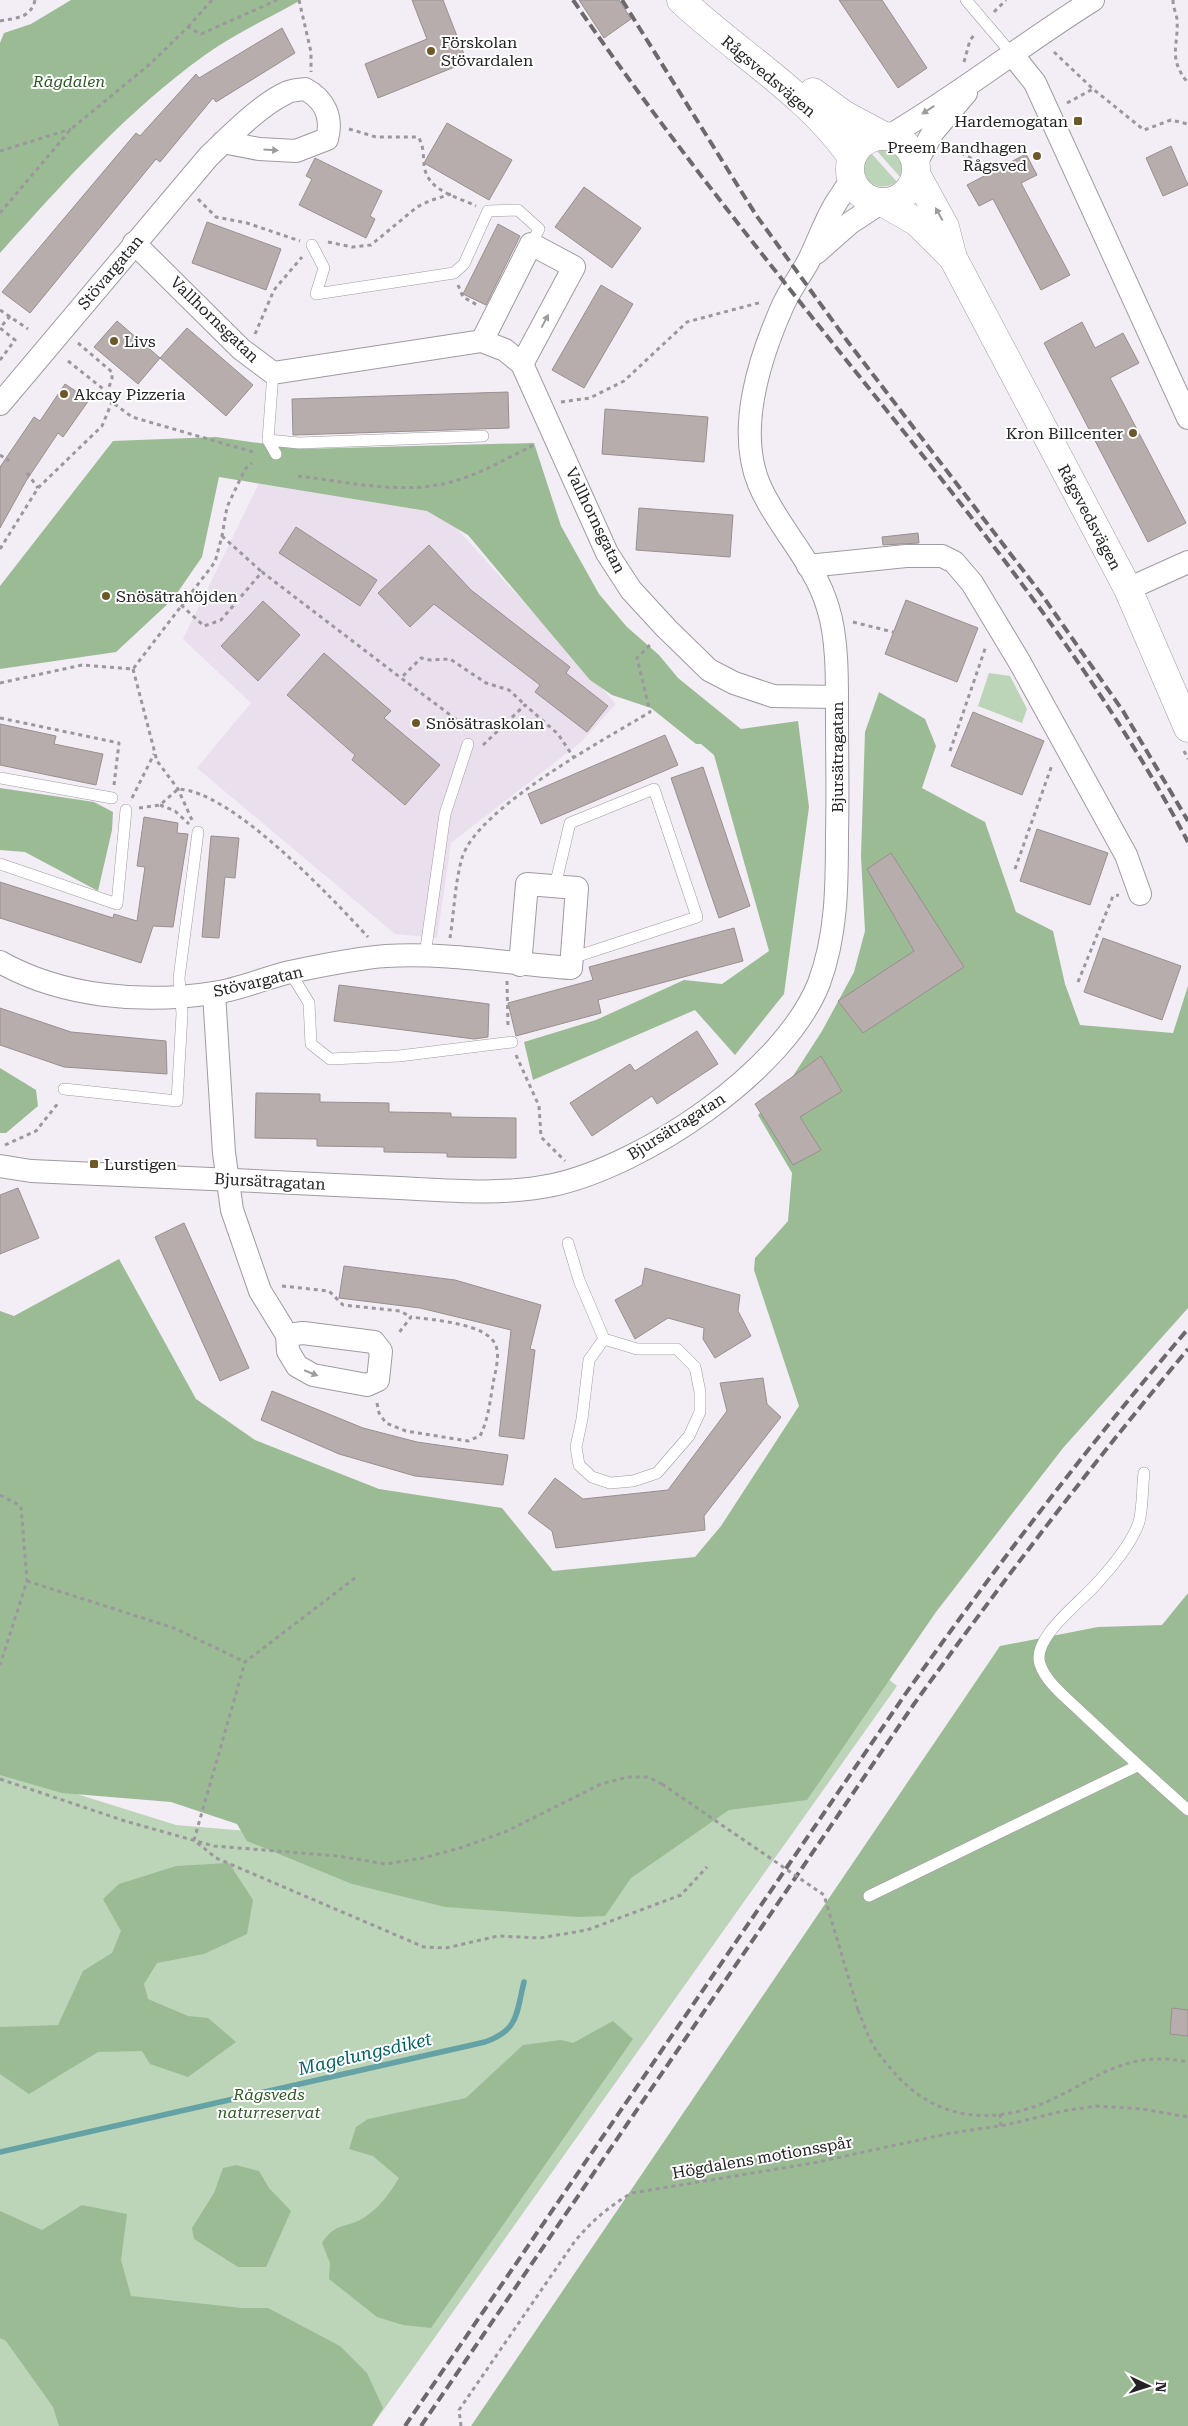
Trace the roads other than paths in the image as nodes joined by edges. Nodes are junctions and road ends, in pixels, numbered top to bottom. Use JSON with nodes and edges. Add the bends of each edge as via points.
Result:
{"nodes":[{"id":1,"x":681,"y":0,"type":"edge"},
{"id":2,"x":706,"y":0,"type":"edge"},
{"id":3,"x":966,"y":0,"type":"edge"},
{"id":4,"x":1093,"y":0,"type":"edge"},
{"id":5,"x":1012,"y":54,"type":"junction"},
{"id":6,"x":984,"y":73,"type":"junction"},
{"id":7,"x":885,"y":135,"type":"junction"},
{"id":8,"x":223,"y":142,"type":"junction"},
{"id":9,"x":851,"y":168,"type":"junction"},
{"id":10,"x":916,"y":169,"type":"junction"},
{"id":11,"x":882,"y":202,"type":"junction"},
{"id":12,"x":134,"y":243,"type":"junction"},
{"id":13,"x":531,"y":244,"type":"junction"},
{"id":14,"x":312,"y":245,"type":"road end"},
{"id":15,"x":953,"y":258,"type":"junction"},
{"id":16,"x":810,"y":259,"type":"junction"},
{"id":17,"x":482,"y":341,"type":"junction"},
{"id":18,"x":522,"y":364,"type":"junction"},
{"id":19,"x":273,"y":373,"type":"junction"},
{"id":20,"x":0,"y":404,"type":"edge"},
{"id":21,"x":1188,"y":418,"type":"edge"},
{"id":22,"x":483,"y":436,"type":"dead end"},
{"id":23,"x":268,"y":440,"type":"junction"},
{"id":24,"x":276,"y":454,"type":"dead end"},
{"id":25,"x":1188,"y":562,"type":"edge"},
{"id":26,"x":808,"y":566,"type":"junction"},
{"id":27,"x":1128,"y":589,"type":"junction"},
{"id":28,"x":837,"y":697,"type":"junction"},
{"id":29,"x":1188,"y":728,"type":"edge"},
{"id":30,"x":468,"y":744,"type":"dead end"},
{"id":31,"x":0,"y":778,"type":"edge"},
{"id":32,"x":112,"y":798,"type":"road end"},
{"id":33,"x":126,"y":810,"type":"road end"},
{"id":34,"x":198,"y":832,"type":"road end"},
{"id":35,"x":0,"y":864,"type":"edge"},
{"id":36,"x":556,"y":886,"type":"junction"},
{"id":37,"x":1140,"y":894,"type":"road end"},
{"id":38,"x":425,"y":955,"type":"junction"},
{"id":39,"x":572,"y":958,"type":"junction"},
{"id":40,"x":0,"y":962,"type":"edge"},
{"id":41,"x":520,"y":964,"type":"junction"},
{"id":42,"x":290,"y":972,"type":"junction"},
{"id":43,"x":214,"y":993,"type":"junction"},
{"id":44,"x":181,"y":995,"type":"junction"},
{"id":45,"x":512,"y":1042,"type":"dead end"},
{"id":46,"x":64,"y":1089,"type":"road end"},
{"id":47,"x":1,"y":1156,"type":"edge"},
{"id":48,"x":228,"y":1179,"type":"junction"},
{"id":49,"x":568,"y":1243,"type":"dead end"},
{"id":50,"x":287,"y":1335,"type":"dead end"},
{"id":51,"x":604,"y":1339,"type":"junction"},
{"id":52,"x":1144,"y":1473,"type":"dead end"},
{"id":53,"x":1137,"y":1766,"type":"junction"},
{"id":54,"x":1188,"y":1810,"type":"edge"},
{"id":55,"x":869,"y":1896,"type":"dead end"}],
"edges":[{"from":1,"to":9,"type":"street","name":"Rågsvedsvägen","via":[[832,130]]},
{"from":2,"to":7,"type":"street","name":"Rågsvedsvägen","via":[[756,47],[810,90],[843,114]]},
{"from":3,"to":5,"type":"lane"},
{"from":4,"to":5,"type":"street"},
{"from":5,"to":6,"type":"street"},
{"from":5,"to":21,"type":"street","via":[[1035,83]]},
{"from":6,"to":7,"type":"street","one_way":true},
{"from":6,"to":10,"type":"street","via":[[933,132]]},
{"from":7,"to":9,"type":"street","via":[[869,138],[858,146]]},
{"from":7,"to":10,"type":"street","via":[[907,145]]},
{"from":8,"to":8,"type":"street","name":"Stövargatan","one_way":true,"via":[[296,151],[327,139],[331,125],[319,96],[305,89],[286,92]]},
{"from":8,"to":12,"type":"street","name":"Stövargatan"},
{"from":9,"to":11,"type":"street","via":[[863,196]]},
{"from":9,"to":16,"type":"street","name":"Bjursätragatan"},
{"from":10,"to":11,"type":"street","via":[[912,186],[904,195],[894,201]]},
{"from":15,"to":10,"type":"street","name":"Rågsvedsvägen","one_way":true,"via":[[945,227]]},
{"from":11,"to":15,"type":"street","name":"Rågsvedsvägen","via":[[917,222]]},
{"from":11,"to":16,"type":"street","name":"Bjursätragatan","via":[[850,223]]},
{"from":12,"to":19,"type":"street","name":"Vallhornsgatan","via":[[241,349]]},
{"from":12,"to":20,"type":"street","name":"Stövargatan"},
{"from":13,"to":14,"type":"lane","via":[[539,229],[518,210],[488,211],[464,264],[454,273],[316,294],[324,268]]},
{"from":13,"to":17,"type":"street"},
{"from":18,"to":13,"type":"street","one_way":true,"via":[[574,267]]},
{"from":15,"to":27,"type":"street","name":"Rågsvedsvägen"},
{"from":16,"to":26,"type":"street","name":"Bjursätragatan","via":[[784,302],[762,358],[752,412],[750,448],[752,467],[761,489]]},
{"from":17,"to":18,"type":"street","name":"Vallhornsgatan","via":[[505,350]]},
{"from":17,"to":19,"type":"street","name":"Vallhornsgatan"},
{"from":18,"to":28,"type":"street","name":"Vallhornsgatan","via":[[607,552],[631,590],[666,628],[708,670],[734,683],[773,696]]},
{"from":19,"to":23,"type":"lane"},
{"from":22,"to":23,"type":"lane","via":[[299,443]]},
{"from":23,"to":24,"type":"lane"},
{"from":25,"to":27,"type":"street"},
{"from":26,"to":28,"type":"street","name":"Bjursätragatan","via":[[829,608]]},
{"from":26,"to":37,"type":"street","via":[[906,556],[942,556],[954,562],[972,583],[1000,628],[1068,749],[1126,855]]},
{"from":27,"to":29,"type":"street","name":"Rågsvedsvägen"},
{"from":28,"to":48,"type":"street","name":"Bjursätragatan","via":[[836,910],[826,961],[817,988],[803,1012],[778,1048],[751,1076],[656,1143],[613,1165],[550,1186],[505,1191]]},
{"from":30,"to":38,"type":"lane","via":[[445,814]]},
{"from":31,"to":32,"type":"lane"},
{"from":33,"to":35,"type":"lane","via":[[118,904]]},
{"from":34,"to":44,"type":"lane","via":[[179,978]]},
{"from":36,"to":39,"type":"street","via":[[576,888]]},
{"from":36,"to":39,"type":"lane","via":[[570,823],[654,789],[697,917]]},
{"from":36,"to":41,"type":"street","via":[[527,884]]},
{"from":38,"to":41,"type":"street","name":"Stövargatan"},
{"from":38,"to":42,"type":"street","name":"Stövargatan","via":[[385,956]]},
{"from":39,"to":41,"type":"street","name":"Stövargatan","via":[[571,968]]},
{"from":40,"to":44,"type":"street","name":"Stövargatan","via":[[49,983],[97,995]]},
{"from":42,"to":43,"type":"street","name":"Stövargatan"},
{"from":42,"to":45,"type":"lane","via":[[309,1003],[312,1044],[330,1059],[399,1056]]},
{"from":43,"to":44,"type":"street","name":"Stövargatan"},
{"from":43,"to":48,"type":"street"},
{"from":44,"to":46,"type":"lane","via":[[177,1101]]},
{"from":47,"to":48,"type":"street","name":"Bjursätragatan","via":[[31,1171]]},
{"from":48,"to":50,"type":"street","via":[[232,1210],[260,1291]]},
{"from":49,"to":51,"type":"lane","via":[[579,1280]]},
{"from":51,"to":51,"type":"lane","via":[[637,1350],[677,1349],[695,1367],[700,1412],[689,1436],[657,1473],[633,1481],[610,1483],[592,1477],[579,1464],[576,1447],[589,1360]]},
{"from":52,"to":53,"type":"lane","via":[[1139,1522],[1121,1555],[1098,1583],[1056,1623],[1042,1645],[1039,1663],[1049,1680]]},
{"from":53,"to":54,"type":"lane"},
{"from":53,"to":55,"type":"lane"}]}
